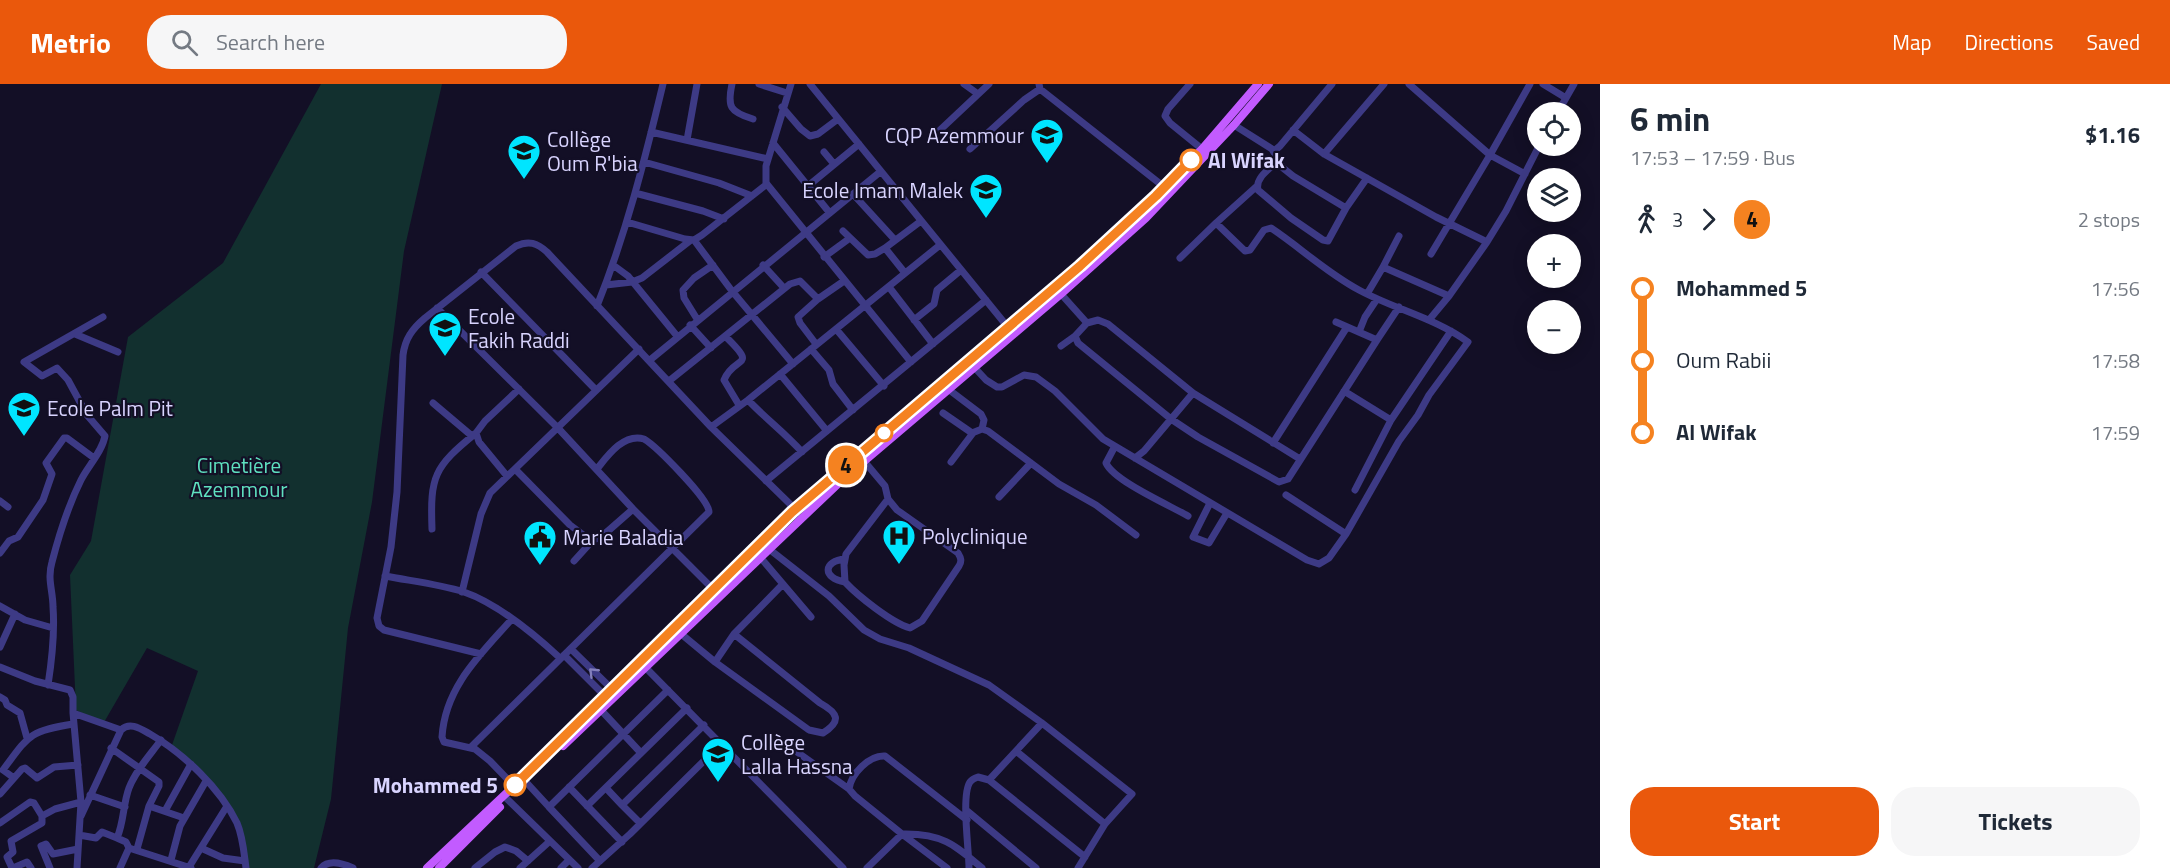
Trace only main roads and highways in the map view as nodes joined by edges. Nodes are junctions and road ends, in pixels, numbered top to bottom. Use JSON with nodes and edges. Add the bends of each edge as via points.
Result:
{"nodes":[{"id":1,"x":1258,"y":84,"type":"edge"},
{"id":2,"x":1269,"y":84,"type":"edge"},
{"id":3,"x":1168,"y":190,"type":"junction"},
{"id":4,"x":1010,"y":330,"type":"junction"},
{"id":5,"x":865,"y":457,"type":"junction"},
{"id":6,"x":716,"y":592,"type":"junction"},
{"id":7,"x":611,"y":695,"type":"junction"},
{"id":8,"x":516,"y":788,"type":"junction"},
{"id":9,"x":506,"y":798,"type":"junction"},
{"id":10,"x":427,"y":868,"type":"edge"},
{"id":11,"x":439,"y":868,"type":"edge"}],
"edges":[{"from":1,"to":3,"type":"main road"},
{"from":2,"to":3,"type":"main road"},
{"from":3,"to":4,"type":"main road"},
{"from":3,"to":4,"type":"main road","via":[[1115,247],[1061,294]]},
{"from":4,"to":5,"type":"main road"},
{"from":4,"to":5,"type":"main road","via":[[974,367]]},
{"from":5,"to":6,"type":"main road","via":[[769,549]]},
{"from":5,"to":6,"type":"main road","via":[[794,507]]},
{"from":6,"to":7,"type":"main road"},
{"from":6,"to":7,"type":"main road","via":[[680,633]]},
{"from":7,"to":8,"type":"main road"},
{"from":7,"to":8,"type":"main road"},
{"from":8,"to":9,"type":"main road"},
{"from":9,"to":10,"type":"main road"},
{"from":9,"to":11,"type":"main road"}]}
